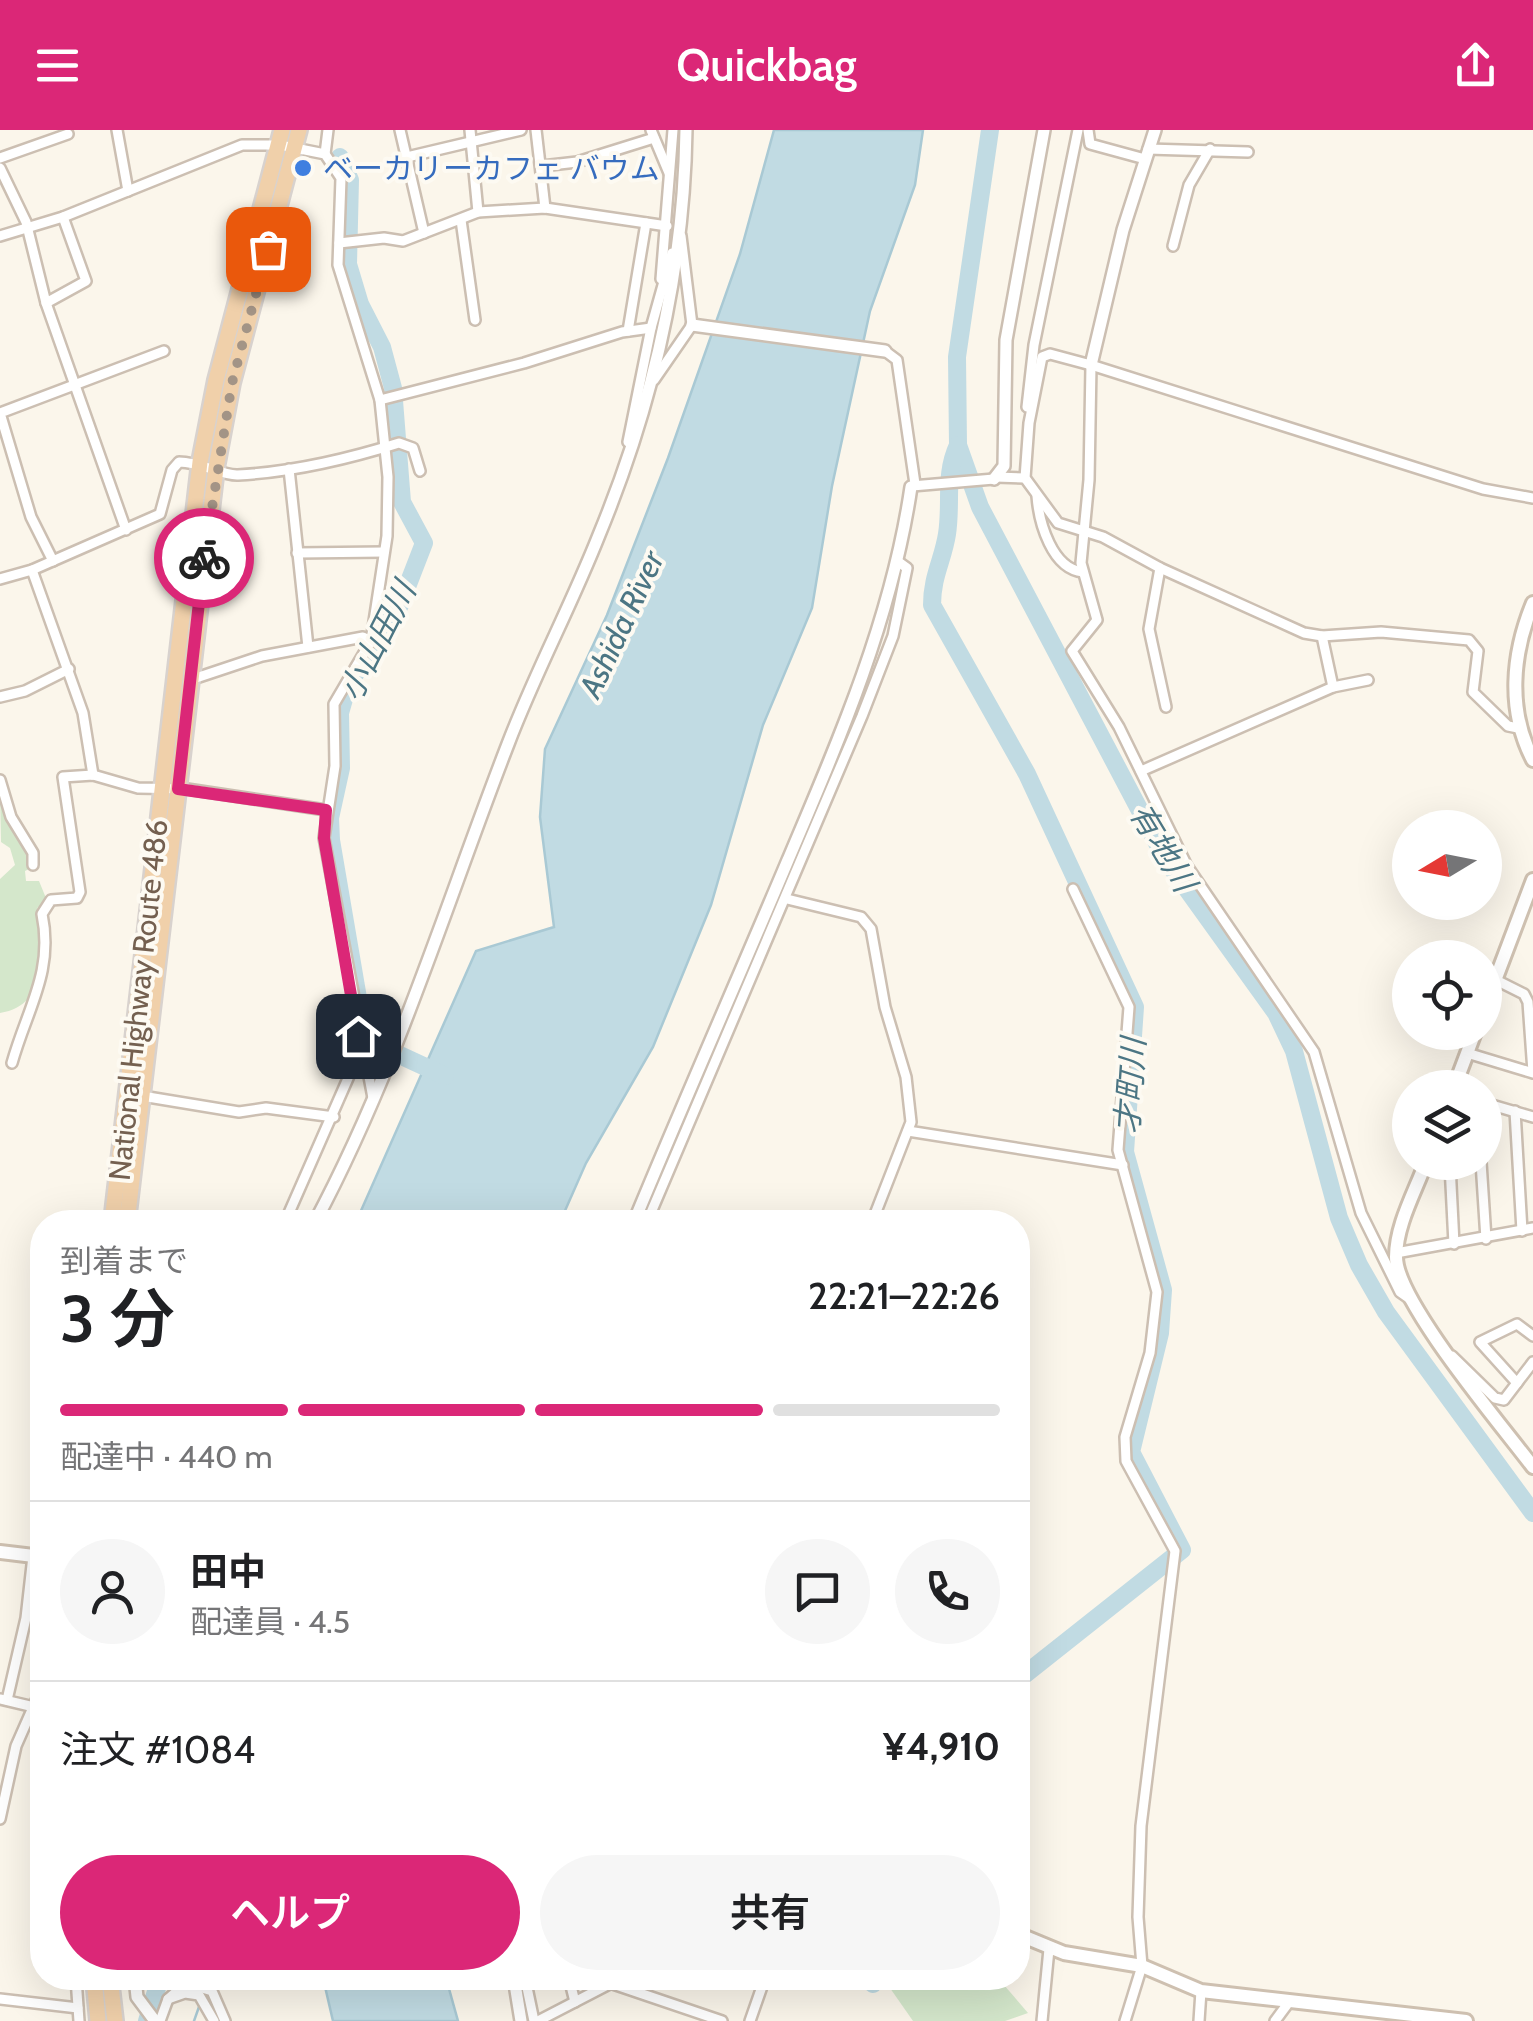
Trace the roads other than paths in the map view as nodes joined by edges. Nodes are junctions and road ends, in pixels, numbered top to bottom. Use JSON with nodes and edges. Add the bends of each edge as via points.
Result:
{"nodes":[{"id":1,"x":116,"y":130,"type":"edge"},
{"id":2,"x":244,"y":130,"type":"edge"},
{"id":3,"x":299,"y":130,"type":"edge"},
{"id":4,"x":328,"y":130,"type":"edge"},
{"id":5,"x":400,"y":130,"type":"edge"},
{"id":6,"x":470,"y":130,"type":"edge"},
{"id":7,"x":520,"y":130,"type":"edge"},
{"id":8,"x":536,"y":130,"type":"edge"},
{"id":9,"x":673,"y":130,"type":"edge"},
{"id":10,"x":686,"y":130,"type":"edge"},
{"id":11,"x":1044,"y":130,"type":"edge"},
{"id":12,"x":1078,"y":130,"type":"edge"},
{"id":13,"x":1088,"y":130,"type":"edge"},
{"id":14,"x":1154,"y":130,"type":"edge"},
{"id":15,"x":68,"y":134,"type":"dead end"},
{"id":16,"x":652,"y":134,"type":"edge"},
{"id":17,"x":286,"y":141,"type":"edge"},
{"id":18,"x":472,"y":144,"type":"junction"},
{"id":19,"x":242,"y":145,"type":"junction"},
{"id":20,"x":1210,"y":149,"type":"junction"},
{"id":21,"x":1248,"y":152,"type":"dead end"},
{"id":22,"x":325,"y":154,"type":"junction"},
{"id":23,"x":1147,"y":154,"type":"junction"},
{"id":24,"x":407,"y":157,"type":"junction"},
{"id":25,"x":0,"y":158,"type":"edge"},
{"id":26,"x":542,"y":166,"type":"junction"},
{"id":27,"x":0,"y":168,"type":"edge"},
{"id":28,"x":671,"y":181,"type":"junction"},
{"id":29,"x":128,"y":190,"type":"junction"},
{"id":30,"x":545,"y":208,"type":"junction"},
{"id":31,"x":478,"y":212,"type":"junction"},
{"id":32,"x":64,"y":216,"type":"junction"},
{"id":33,"x":460,"y":220,"type":"junction"},
{"id":34,"x":646,"y":223,"type":"junction"},
{"id":35,"x":668,"y":226,"type":"junction"},
{"id":36,"x":28,"y":229,"type":"junction"},
{"id":37,"x":424,"y":233,"type":"junction"},
{"id":38,"x":680,"y":235,"type":"junction"},
{"id":39,"x":0,"y":236,"type":"edge"},
{"id":40,"x":345,"y":243,"type":"junction"},
{"id":41,"x":1173,"y":246,"type":"dead end"},
{"id":42,"x":663,"y":286,"type":"junction"},
{"id":43,"x":46,"y":303,"type":"junction"},
{"id":44,"x":475,"y":320,"type":"dead end"},
{"id":45,"x":692,"y":325,"type":"junction"},
{"id":46,"x":651,"y":328,"type":"junction"},
{"id":47,"x":628,"y":331,"type":"junction"},
{"id":48,"x":164,"y":350,"type":"dead end"},
{"id":49,"x":885,"y":351,"type":"joint"},
{"id":50,"x":1091,"y":365,"type":"junction"},
{"id":51,"x":654,"y":380,"type":"junction"},
{"id":52,"x":72,"y":383,"type":"junction"},
{"id":53,"x":388,"y":396,"type":"junction"},
{"id":54,"x":1029,"y":423,"type":"junction"},
{"id":55,"x":391,"y":446,"type":"junction"},
{"id":56,"x":630,"y":456,"type":"junction"},
{"id":57,"x":208,"y":465,"type":"junction"},
{"id":58,"x":289,"y":470,"type":"junction"},
{"id":59,"x":420,"y":471,"type":"dead end"},
{"id":60,"x":995,"y":478,"type":"junction"},
{"id":61,"x":1026,"y":478,"type":"junction"},
{"id":62,"x":915,"y":484,"type":"junction"},
{"id":63,"x":1037,"y":493,"type":"junction"},
{"id":64,"x":1533,"y":498,"type":"edge"},
{"id":65,"x":126,"y":530,"type":"junction"},
{"id":66,"x":1084,"y":531,"type":"junction"},
{"id":67,"x":297,"y":552,"type":"junction"},
{"id":68,"x":384,"y":552,"type":"junction"},
{"id":69,"x":52,"y":562,"type":"junction"},
{"id":70,"x":900,"y":563,"type":"junction"},
{"id":71,"x":0,"y":567,"type":"edge"},
{"id":72,"x":1160,"y":568,"type":"junction"},
{"id":73,"x":32,"y":570,"type":"junction"},
{"id":74,"x":1083,"y":572,"type":"junction"},
{"id":75,"x":2,"y":578,"type":"edge"},
{"id":76,"x":1533,"y":603,"type":"edge"},
{"id":77,"x":1322,"y":636,"type":"junction"},
{"id":78,"x":371,"y":641,"type":"junction"},
{"id":79,"x":308,"y":647,"type":"junction"},
{"id":80,"x":69,"y":669,"type":"junction"},
{"id":81,"x":190,"y":680,"type":"junction"},
{"id":82,"x":1368,"y":680,"type":"dead end"},
{"id":83,"x":1333,"y":687,"type":"junction"},
{"id":84,"x":0,"y":697,"type":"edge"},
{"id":85,"x":1166,"y":707,"type":"dead end"},
{"id":86,"x":1518,"y":728,"type":"junction"},
{"id":87,"x":1533,"y":760,"type":"edge"},
{"id":88,"x":1140,"y":771,"type":"junction"},
{"id":89,"x":93,"y":775,"type":"junction"},
{"id":90,"x":0,"y":780,"type":"edge"},
{"id":91,"x":170,"y":790,"type":"junction"},
{"id":92,"x":326,"y":810,"type":"junction"},
{"id":93,"x":33,"y":865,"type":"dead end"},
{"id":94,"x":1533,"y":880,"type":"edge"},
{"id":95,"x":1072,"y":889,"type":"dead end"},
{"id":96,"x":787,"y":899,"type":"junction"},
{"id":97,"x":1529,"y":904,"type":"edge"},
{"id":98,"x":1502,"y":966,"type":"edge"},
{"id":99,"x":1502,"y":983,"type":"edge"},
{"id":100,"x":1531,"y":1021,"type":"edge"},
{"id":101,"x":360,"y":1050,"type":"junction"},
{"id":102,"x":1467,"y":1052,"type":"joint"},
{"id":103,"x":12,"y":1063,"type":"dead end"},
{"id":104,"x":1460,"y":1070,"type":"edge"},
{"id":105,"x":1533,"y":1072,"type":"edge"},
{"id":106,"x":142,"y":1096,"type":"junction"},
{"id":107,"x":373,"y":1100,"type":"junction"},
{"id":108,"x":1502,"y":1108,"type":"edge"},
{"id":109,"x":1515,"y":1112,"type":"junction"},
{"id":110,"x":334,"y":1117,"type":"junction"},
{"id":111,"x":1533,"y":1117,"type":"edge"},
{"id":112,"x":908,"y":1131,"type":"junction"},
{"id":113,"x":1122,"y":1165,"type":"junction"},
{"id":114,"x":1420,"y":1180,"type":"edge"},
{"id":115,"x":1451,"y":1180,"type":"edge"},
{"id":116,"x":1482,"y":1180,"type":"edge"},
{"id":117,"x":114,"y":1210,"type":"edge"},
{"id":118,"x":129,"y":1210,"type":"edge"},
{"id":119,"x":291,"y":1210,"type":"edge"},
{"id":120,"x":322,"y":1210,"type":"edge"},
{"id":121,"x":639,"y":1210,"type":"edge"},
{"id":122,"x":652,"y":1210,"type":"edge"},
{"id":123,"x":877,"y":1210,"type":"edge"},
{"id":124,"x":1533,"y":1228,"type":"edge"},
{"id":125,"x":1522,"y":1231,"type":"junction"},
{"id":126,"x":1486,"y":1239,"type":"junction"},
{"id":127,"x":1454,"y":1244,"type":"junction"},
{"id":128,"x":1396,"y":1253,"type":"junction"},
{"id":129,"x":1410,"y":1299,"type":"junction"},
{"id":130,"x":1533,"y":1336,"type":"edge"},
{"id":131,"x":1452,"y":1356,"type":"junction"},
{"id":132,"x":1533,"y":1362,"type":"edge"},
{"id":133,"x":1517,"y":1384,"type":"junction"},
{"id":134,"x":1533,"y":1467,"type":"edge"},
{"id":135,"x":0,"y":1552,"type":"edge"},
{"id":136,"x":30,"y":1556,"type":"edge"},
{"id":137,"x":30,"y":1598,"type":"edge"},
{"id":138,"x":3,"y":1700,"type":"edge"},
{"id":139,"x":30,"y":1706,"type":"edge"},
{"id":140,"x":30,"y":1716,"type":"edge"},
{"id":141,"x":0,"y":1819,"type":"edge"},
{"id":142,"x":1030,"y":1940,"type":"edge"},
{"id":143,"x":1049,"y":1949,"type":"junction"},
{"id":144,"x":1142,"y":1966,"type":"junction"},
{"id":145,"x":77,"y":1990,"type":"edge"},
{"id":146,"x":95,"y":1990,"type":"edge"},
{"id":147,"x":111,"y":1990,"type":"edge"},
{"id":148,"x":133,"y":1990,"type":"edge"},
{"id":149,"x":176,"y":1990,"type":"edge"},
{"id":150,"x":210,"y":1990,"type":"edge"},
{"id":151,"x":516,"y":1990,"type":"edge"},
{"id":152,"x":529,"y":1990,"type":"edge"},
{"id":153,"x":572,"y":1990,"type":"edge"},
{"id":154,"x":597,"y":1990,"type":"edge"},
{"id":155,"x":629,"y":1990,"type":"edge"},
{"id":156,"x":761,"y":1990,"type":"edge"},
{"id":157,"x":1201,"y":1991,"type":"junction"},
{"id":158,"x":0,"y":1999,"type":"edge"},
{"id":159,"x":168,"y":1999,"type":"junction"},
{"id":160,"x":576,"y":2002,"type":"junction"},
{"id":161,"x":1289,"y":2002,"type":"junction"},
{"id":162,"x":78,"y":2008,"type":"junction"},
{"id":163,"x":703,"y":2018,"type":"edge"},
{"id":164,"x":79,"y":2021,"type":"edge"},
{"id":165,"x":98,"y":2021,"type":"edge"},
{"id":166,"x":114,"y":2021,"type":"edge"},
{"id":167,"x":158,"y":2021,"type":"edge"},
{"id":168,"x":214,"y":2021,"type":"edge"},
{"id":169,"x":225,"y":2021,"type":"edge"},
{"id":170,"x":520,"y":2021,"type":"edge"},
{"id":171,"x":536,"y":2021,"type":"edge"},
{"id":172,"x":722,"y":2021,"type":"edge"},
{"id":173,"x":750,"y":2021,"type":"edge"},
{"id":174,"x":1042,"y":2021,"type":"edge"},
{"id":175,"x":1125,"y":2021,"type":"edge"},
{"id":176,"x":1199,"y":2021,"type":"edge"},
{"id":177,"x":1275,"y":2021,"type":"edge"},
{"id":178,"x":1466,"y":2021,"type":"edge"}],
"edges":[{"from":1,"to":29,"type":"street"},
{"from":2,"to":19,"type":"street"},
{"from":3,"to":17,"type":"highway","name":"National Highway Route 486"},
{"from":4,"to":22,"type":"street"},
{"from":5,"to":24,"type":"street"},
{"from":6,"to":18,"type":"street"},
{"from":7,"to":18,"type":"street"},
{"from":8,"to":26,"type":"street"},
{"from":9,"to":28,"type":"street"},
{"from":10,"to":38,"type":"street"},
{"from":11,"to":60,"type":"street","via":[[1006,340],[1004,466]]},
{"from":12,"to":54,"type":"street","via":[[1034,345]]},
{"from":13,"to":23,"type":"street","via":[[1090,144]]},
{"from":14,"to":23,"type":"street"},
{"from":15,"to":25,"type":"street"},
{"from":16,"to":26,"type":"street","via":[[577,162]]},
{"from":16,"to":28,"type":"street"},
{"from":17,"to":19,"type":"street"},
{"from":17,"to":22,"type":"street"},
{"from":17,"to":57,"type":"highway","name":"National Highway Route 486","via":[[235,304]]},
{"from":18,"to":24,"type":"street"},
{"from":18,"to":31,"type":"street"},
{"from":19,"to":29,"type":"street"},
{"from":20,"to":21,"type":"street"},
{"from":20,"to":23,"type":"street"},
{"from":20,"to":41,"type":"street","via":[[1189,184]]},
{"from":22,"to":40,"type":"street","via":[[341,178]]},
{"from":23,"to":50,"type":"street"},
{"from":24,"to":37,"type":"street"},
{"from":26,"to":30,"type":"street"},
{"from":27,"to":36,"type":"street"},
{"from":28,"to":35,"type":"street"},
{"from":28,"to":38,"type":"street"},
{"from":29,"to":32,"type":"street"},
{"from":30,"to":31,"type":"street"},
{"from":30,"to":34,"type":"street"},
{"from":31,"to":33,"type":"street"},
{"from":32,"to":36,"type":"street"},
{"from":32,"to":43,"type":"street","via":[[86,281]]},
{"from":33,"to":37,"type":"street"},
{"from":33,"to":44,"type":"street"},
{"from":34,"to":35,"type":"street"},
{"from":34,"to":47,"type":"street"},
{"from":35,"to":42,"type":"street"},
{"from":36,"to":39,"type":"street"},
{"from":36,"to":43,"type":"street"},
{"from":37,"to":40,"type":"street","via":[[402,241]]},
{"from":38,"to":42,"type":"street"},
{"from":38,"to":45,"type":"street"},
{"from":38,"to":51,"type":"street"},
{"from":40,"to":53,"type":"street","via":[[342,287]]},
{"from":42,"to":46,"type":"street"},
{"from":43,"to":52,"type":"street"},
{"from":45,"to":49,"type":"street"},
{"from":45,"to":51,"type":"street"},
{"from":46,"to":47,"type":"street"},
{"from":46,"to":56,"type":"street"},
{"from":47,"to":53,"type":"street"},
{"from":48,"to":52,"type":"street"},
{"from":49,"to":62,"type":"street","via":[[896,360]]},
{"from":50,"to":54,"type":"street","via":[[1042,356]]},
{"from":50,"to":64,"type":"street","via":[[1484,489]]},
{"from":50,"to":66,"type":"street"},
{"from":51,"to":56,"type":"street"},
{"from":52,"to":65,"type":"street"},
{"from":52,"to":69,"type":"street","via":[[0,413]]},
{"from":53,"to":55,"type":"street"},
{"from":54,"to":61,"type":"street"},
{"from":55,"to":58,"type":"street"},
{"from":55,"to":59,"type":"street","via":[[413,448]]},
{"from":55,"to":68,"type":"street"},
{"from":56,"to":107,"type":"street","via":[[510,739]]},
{"from":57,"to":58,"type":"street","via":[[234,476]]},
{"from":57,"to":65,"type":"street","via":[[179,462],[160,514]]},
{"from":57,"to":81,"type":"highway","name":"National Highway Route 486"},
{"from":57,"to":91,"type":"highway","name":"National Highway Route 486"},
{"from":58,"to":67,"type":"street"},
{"from":60,"to":61,"type":"street"},
{"from":60,"to":62,"type":"street"},
{"from":61,"to":63,"type":"street"},
{"from":62,"to":70,"type":"street"},
{"from":63,"to":66,"type":"street","via":[[1058,523]]},
{"from":63,"to":74,"type":"street","via":[[1056,559]]},
{"from":65,"to":69,"type":"street"},
{"from":66,"to":72,"type":"street"},
{"from":66,"to":74,"type":"street"},
{"from":67,"to":68,"type":"street"},
{"from":67,"to":79,"type":"street"},
{"from":68,"to":78,"type":"street"},
{"from":69,"to":73,"type":"street"},
{"from":70,"to":96,"type":"street","via":[[907,568],[893,636]]},
{"from":70,"to":121,"type":"street","via":[[811,806]]},
{"from":71,"to":75,"type":"street"},
{"from":72,"to":77,"type":"street","via":[[1265,618]]},
{"from":72,"to":85,"type":"street","via":[[1150,629]]},
{"from":73,"to":75,"type":"street"},
{"from":73,"to":80,"type":"street"},
{"from":74,"to":88,"type":"street","via":[[1097,620],[1072,651]]},
{"from":76,"to":86,"type":"main road","via":[[1518,653]]},
{"from":77,"to":83,"type":"street"},
{"from":77,"to":86,"type":"street","via":[[1381,632],[1469,640],[1478,651],[1473,692]]},
{"from":78,"to":79,"type":"street"},
{"from":78,"to":92,"type":"street","via":[[334,704],[335,766]]},
{"from":79,"to":81,"type":"street"},
{"from":80,"to":84,"type":"street"},
{"from":80,"to":89,"type":"street"},
{"from":81,"to":91,"type":"highway","name":"National Highway Route 486"},
{"from":82,"to":83,"type":"street"},
{"from":83,"to":88,"type":"street"},
{"from":86,"to":87,"type":"main road"},
{"from":88,"to":129,"type":"street","via":[[1186,866],[1314,1052],[1361,1213],[1400,1292]]},
{"from":89,"to":91,"type":"street"},
{"from":89,"to":103,"type":"street","via":[[63,776],[80,892],[51,900],[42,914],[48,942],[43,981],[27,1009]]},
{"from":90,"to":93,"type":"street"},
{"from":91,"to":92,"type":"street"},
{"from":91,"to":106,"type":"highway","name":"National Highway Route 486"},
{"from":91,"to":117,"type":"highway","name":"National Highway Route 486"},
{"from":92,"to":101,"type":"street","via":[[324,838]]},
{"from":94,"to":97,"type":"main road"},
{"from":95,"to":113,"type":"street","via":[[1129,1007]]},
{"from":96,"to":112,"type":"street","via":[[861,917],[871,929],[912,1105]]},
{"from":96,"to":122,"type":"street"},
{"from":97,"to":98,"type":"main road"},
{"from":99,"to":100,"type":"street","via":[[1524,994]]},
{"from":100,"to":105,"type":"street"},
{"from":101,"to":107,"type":"street"},
{"from":101,"to":110,"type":"street"},
{"from":102,"to":104,"type":"main road"},
{"from":102,"to":105,"type":"street"},
{"from":106,"to":110,"type":"street","via":[[240,1112],[266,1108]]},
{"from":106,"to":118,"type":"highway","name":"National Highway Route 486"},
{"from":107,"to":120,"type":"street"},
{"from":108,"to":109,"type":"street"},
{"from":109,"to":111,"type":"street"},
{"from":109,"to":125,"type":"street"},
{"from":110,"to":119,"type":"street"},
{"from":112,"to":113,"type":"street"},
{"from":112,"to":123,"type":"street"},
{"from":113,"to":144,"type":"street","via":[[1157,1292],[1150,1354],[1125,1437],[1126,1462],[1175,1552],[1141,1826]]},
{"from":114,"to":128,"type":"main road"},
{"from":115,"to":127,"type":"street"},
{"from":116,"to":126,"type":"street"},
{"from":124,"to":125,"type":"street"},
{"from":125,"to":126,"type":"street"},
{"from":126,"to":127,"type":"street"},
{"from":127,"to":128,"type":"street"},
{"from":128,"to":129,"type":"main road"},
{"from":129,"to":131,"type":"main road"},
{"from":130,"to":133,"type":"street","via":[[1517,1324],[1480,1342]]},
{"from":131,"to":133,"type":"street","via":[[1495,1398],[1504,1400]]},
{"from":131,"to":134,"type":"main road"},
{"from":132,"to":133,"type":"street"},
{"from":135,"to":136,"type":"main road"},
{"from":137,"to":138,"type":"street"},
{"from":138,"to":139,"type":"street"},
{"from":140,"to":141,"type":"street"},
{"from":142,"to":143,"type":"main road"},
{"from":143,"to":144,"type":"main road"},
{"from":143,"to":174,"type":"street"},
{"from":144,"to":157,"type":"main road"},
{"from":144,"to":175,"type":"street"},
{"from":145,"to":162,"type":"street"},
{"from":146,"to":165,"type":"highway"},
{"from":147,"to":166,"type":"highway"},
{"from":148,"to":167,"type":"street"},
{"from":149,"to":159,"type":"street"},
{"from":150,"to":169,"type":"street"},
{"from":151,"to":170,"type":"street"},
{"from":152,"to":171,"type":"street"},
{"from":153,"to":160,"type":"street"},
{"from":154,"to":160,"type":"street"},
{"from":155,"to":163,"type":"street"},
{"from":156,"to":173,"type":"street"},
{"from":157,"to":161,"type":"main road"},
{"from":157,"to":176,"type":"street"},
{"from":158,"to":162,"type":"street"},
{"from":159,"to":167,"type":"street"},
{"from":159,"to":168,"type":"street","via":[[199,1995]]},
{"from":160,"to":171,"type":"street"},
{"from":161,"to":177,"type":"street"},
{"from":161,"to":178,"type":"main road"},
{"from":162,"to":164,"type":"street"},
{"from":163,"to":172,"type":"street"}]}
